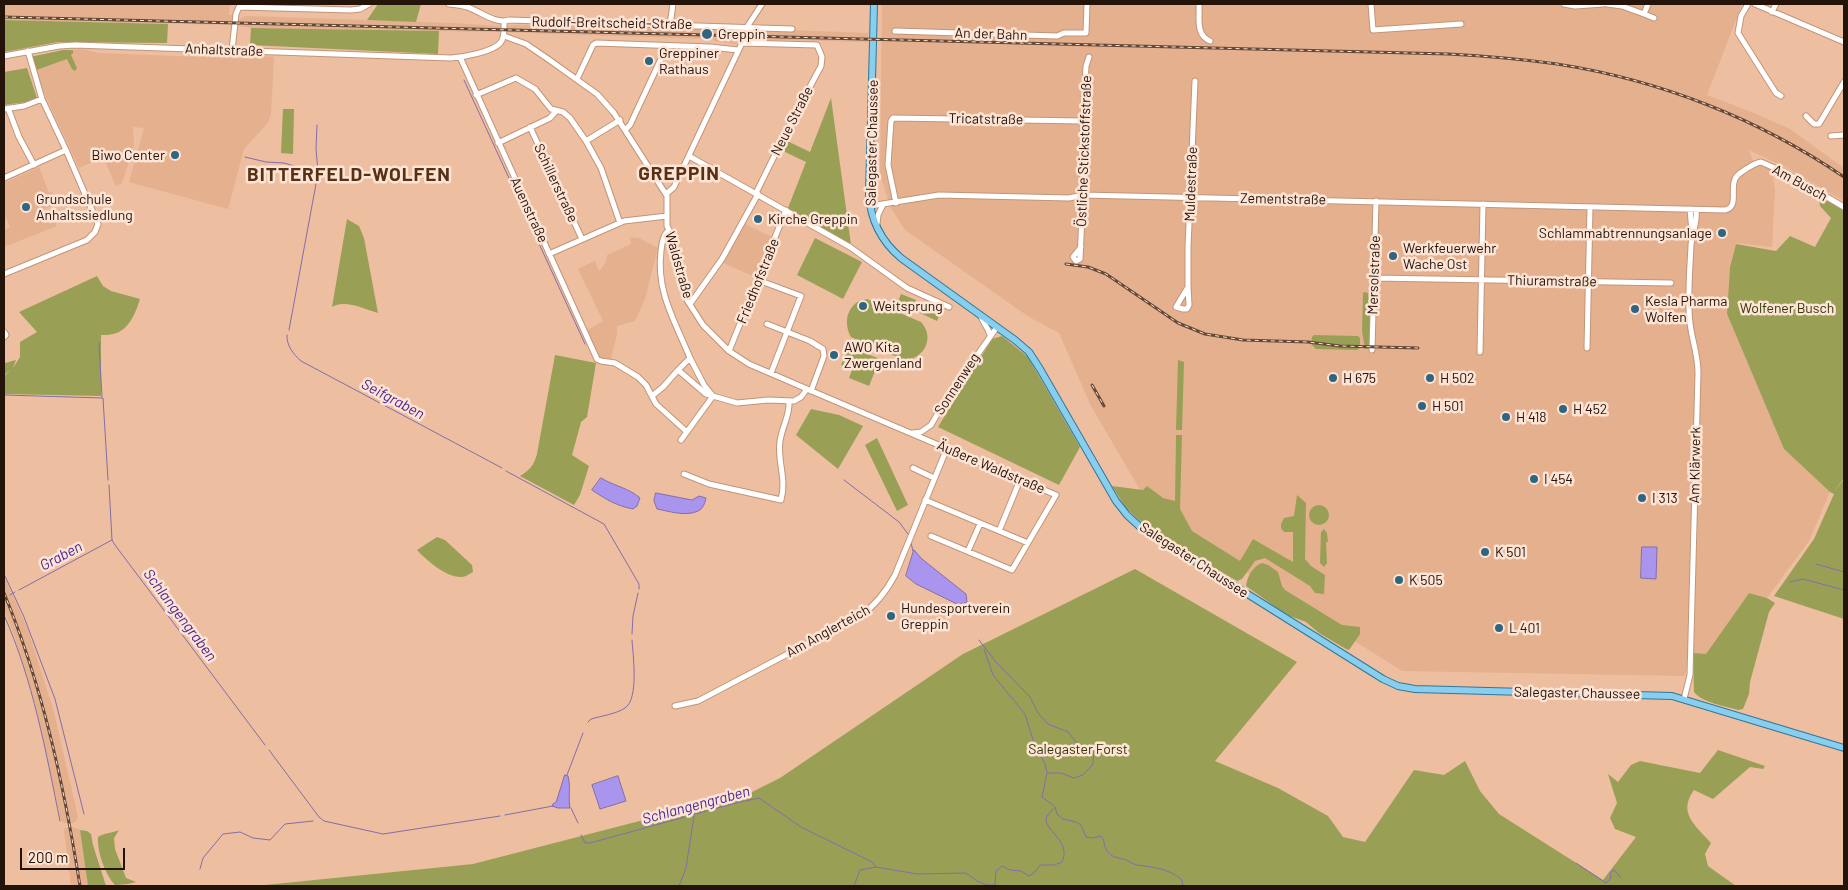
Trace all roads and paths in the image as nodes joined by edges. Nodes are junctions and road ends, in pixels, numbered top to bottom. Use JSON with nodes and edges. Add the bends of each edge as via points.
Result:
{"nodes":[{"id":1,"x":369,"y":4,"type":"edge"},
{"id":2,"x":449,"y":4,"type":"edge"},
{"id":3,"x":465,"y":4,"type":"edge"},
{"id":4,"x":673,"y":4,"type":"edge"},
{"id":5,"x":762,"y":4,"type":"edge"},
{"id":6,"x":874,"y":4,"type":"edge"},
{"id":7,"x":1087,"y":4,"type":"edge"},
{"id":8,"x":1199,"y":4,"type":"edge"},
{"id":9,"x":1371,"y":4,"type":"edge"},
{"id":10,"x":1564,"y":4,"type":"edge"},
{"id":11,"x":1605,"y":4,"type":"edge"},
{"id":12,"x":1648,"y":4,"type":"edge"},
{"id":13,"x":1748,"y":4,"type":"edge"},
{"id":14,"x":1755,"y":4,"type":"edge"},
{"id":15,"x":1776,"y":4,"type":"edge"},
{"id":16,"x":1772,"y":12,"type":"junction"},
{"id":17,"x":1644,"y":14,"type":"junction"},
{"id":18,"x":1654,"y":18,"type":"dead end"},
{"id":19,"x":504,"y":22,"type":"junction"},
{"id":20,"x":1461,"y":24,"type":"dead end"},
{"id":21,"x":670,"y":25,"type":"junction"},
{"id":22,"x":748,"y":27,"type":"junction"},
{"id":23,"x":792,"y":29,"type":"dead end"},
{"id":24,"x":895,"y":31,"type":"dead end"},
{"id":25,"x":504,"y":36,"type":"junction"},
{"id":26,"x":1210,"y":40,"type":"dead end"},
{"id":27,"x":1844,"y":42,"type":"edge"},
{"id":28,"x":666,"y":46,"type":"junction"},
{"id":29,"x":232,"y":50,"type":"junction"},
{"id":30,"x":738,"y":50,"type":"junction"},
{"id":31,"x":28,"y":51,"type":"junction"},
{"id":32,"x":4,"y":56,"type":"edge"},
{"id":33,"x":460,"y":57,"type":"junction"},
{"id":34,"x":1089,"y":57,"type":"dead end"},
{"id":35,"x":577,"y":79,"type":"junction"},
{"id":36,"x":1195,"y":81,"type":"dead end"},
{"id":37,"x":1844,"y":82,"type":"edge"},
{"id":38,"x":476,"y":95,"type":"junction"},
{"id":39,"x":1781,"y":96,"type":"dead end"},
{"id":40,"x":42,"y":99,"type":"junction"},
{"id":41,"x":6,"y":109,"type":"edge"},
{"id":42,"x":556,"y":111,"type":"junction"},
{"id":43,"x":1806,"y":116,"type":"dead end"},
{"id":44,"x":620,"y":120,"type":"junction"},
{"id":45,"x":1083,"y":121,"type":"junction"},
{"id":46,"x":530,"y":127,"type":"junction"},
{"id":47,"x":626,"y":129,"type":"junction"},
{"id":48,"x":1844,"y":135,"type":"edge"},
{"id":49,"x":1831,"y":136,"type":"dead end"},
{"id":50,"x":586,"y":140,"type":"junction"},
{"id":51,"x":498,"y":143,"type":"junction"},
{"id":52,"x":66,"y":150,"type":"junction"},
{"id":53,"x":689,"y":156,"type":"junction"},
{"id":54,"x":34,"y":165,"type":"junction"},
{"id":55,"x":4,"y":178,"type":"edge"},
{"id":56,"x":666,"y":194,"type":"junction"},
{"id":57,"x":757,"y":194,"type":"junction"},
{"id":58,"x":1083,"y":195,"type":"junction"},
{"id":59,"x":1190,"y":197,"type":"junction"},
{"id":60,"x":1376,"y":201,"type":"junction"},
{"id":61,"x":896,"y":202,"type":"junction"},
{"id":62,"x":883,"y":204,"type":"junction"},
{"id":63,"x":1483,"y":204,"type":"junction"},
{"id":64,"x":870,"y":206,"type":"junction"},
{"id":65,"x":1590,"y":207,"type":"junction"},
{"id":66,"x":1844,"y":207,"type":"edge"},
{"id":67,"x":1690,"y":209,"type":"junction"},
{"id":68,"x":786,"y":210,"type":"junction"},
{"id":69,"x":1696,"y":211,"type":"junction"},
{"id":70,"x":667,"y":216,"type":"junction"},
{"id":71,"x":620,"y":223,"type":"junction"},
{"id":72,"x":876,"y":227,"type":"junction"},
{"id":73,"x":669,"y":230,"type":"junction"},
{"id":74,"x":1692,"y":232,"type":"junction"},
{"id":75,"x":582,"y":239,"type":"junction"},
{"id":76,"x":1081,"y":246,"type":"dead end"},
{"id":77,"x":549,"y":254,"type":"junction"},
{"id":78,"x":4,"y":274,"type":"edge"},
{"id":79,"x":1373,"y":278,"type":"junction"},
{"id":80,"x":758,"y":280,"type":"junction"},
{"id":81,"x":1482,"y":280,"type":"junction"},
{"id":82,"x":1589,"y":282,"type":"junction"},
{"id":83,"x":1671,"y":283,"type":"dead end"},
{"id":84,"x":1188,"y":286,"type":"dead end"},
{"id":85,"x":690,"y":304,"type":"junction"},
{"id":86,"x":949,"y":307,"type":"dead end"},
{"id":87,"x":981,"y":316,"type":"junction"},
{"id":88,"x":767,"y":324,"type":"dead end"},
{"id":89,"x":997,"y":327,"type":"junction"},
{"id":90,"x":4,"y":332,"type":"edge"},
{"id":91,"x":787,"y":332,"type":"junction"},
{"id":92,"x":990,"y":335,"type":"junction"},
{"id":93,"x":4,"y":337,"type":"edge"},
{"id":94,"x":1587,"y":348,"type":"dead end"},
{"id":95,"x":1372,"y":349,"type":"dead end"},
{"id":96,"x":729,"y":351,"type":"junction"},
{"id":97,"x":1480,"y":352,"type":"dead end"},
{"id":98,"x":690,"y":358,"type":"junction"},
{"id":99,"x":678,"y":370,"type":"junction"},
{"id":100,"x":771,"y":373,"type":"junction"},
{"id":101,"x":809,"y":390,"type":"junction"},
{"id":102,"x":652,"y":396,"type":"junction"},
{"id":103,"x":713,"y":396,"type":"junction"},
{"id":104,"x":789,"y":402,"type":"junction"},
{"id":105,"x":929,"y":427,"type":"junction"},
{"id":106,"x":687,"y":432,"type":"junction"},
{"id":107,"x":912,"y":433,"type":"junction"},
{"id":108,"x":681,"y":440,"type":"dead end"},
{"id":109,"x":926,"y":440,"type":"junction"},
{"id":110,"x":946,"y":448,"type":"junction"},
{"id":111,"x":913,"y":468,"type":"dead end"},
{"id":112,"x":684,"y":474,"type":"dead end"},
{"id":113,"x":934,"y":478,"type":"junction"},
{"id":114,"x":1020,"y":480,"type":"junction"},
{"id":115,"x":925,"y":500,"type":"junction"},
{"id":116,"x":980,"y":524,"type":"junction"},
{"id":117,"x":999,"y":531,"type":"junction"},
{"id":118,"x":931,"y":536,"type":"dead end"},
{"id":119,"x":1028,"y":543,"type":"junction"},
{"id":120,"x":968,"y":551,"type":"junction"},
{"id":121,"x":1684,"y":699,"type":"junction"},
{"id":122,"x":675,"y":706,"type":"dead end"},
{"id":123,"x":1844,"y":748,"type":"edge"}],
"edges":[{"from":1,"to":29,"type":"street","via":[[352,10],[239,8]]},
{"from":2,"to":3,"type":"street","name":"Rudolf-Breitscheid-Straße"},
{"from":3,"to":19,"type":"street","name":"Rudolf-Breitscheid-Straße"},
{"from":4,"to":21,"type":"street"},
{"from":5,"to":22,"type":"street"},
{"from":6,"to":64,"type":"main road","name":"Salegaster Chaussee"},
{"from":7,"to":24,"type":"street","name":"An der Bahn","via":[[1086,33],[1064,32],[1057,36]]},
{"from":8,"to":26,"type":"street","via":[[1200,33]]},
{"from":9,"to":20,"type":"street","via":[[1373,30]]},
{"from":10,"to":11,"type":"street"},
{"from":11,"to":17,"type":"street"},
{"from":12,"to":17,"type":"street"},
{"from":13,"to":39,"type":"street","via":[[1741,16],[1738,33]]},
{"from":14,"to":16,"type":"street"},
{"from":15,"to":16,"type":"street"},
{"from":16,"to":27,"type":"street"},
{"from":17,"to":18,"type":"street"},
{"from":19,"to":21,"type":"street","name":"Rudolf-Breitscheid-Straße"},
{"from":19,"to":25,"type":"street"},
{"from":21,"to":22,"type":"street","name":"Rudolf-Breitscheid-Straße"},
{"from":22,"to":23,"type":"street","name":"Rudolf-Breitscheid-Straße"},
{"from":25,"to":33,"type":"street","name":"Anhaltstraße","via":[[501,43],[493,48]]},
{"from":25,"to":35,"type":"street","via":[[526,44]]},
{"from":28,"to":30,"type":"street"},
{"from":28,"to":35,"type":"street","via":[[596,43]]},
{"from":28,"to":47,"type":"street"},
{"from":29,"to":31,"type":"street","name":"Anhaltstraße","via":[[75,45]]},
{"from":29,"to":33,"type":"street","name":"Anhaltstraße"},
{"from":30,"to":53,"type":"street"},
{"from":30,"to":57,"type":"street","name":"Neue Straße","via":[[742,43],[748,42],[814,45],[822,57],[821,66]]},
{"from":31,"to":32,"type":"street","name":"Anhaltstraße"},
{"from":31,"to":40,"type":"street"},
{"from":33,"to":38,"type":"street","name":"Auenstraße"},
{"from":34,"to":45,"type":"street","name":"Östliche Stickstoffstraße"},
{"from":35,"to":44,"type":"street","via":[[602,98]]},
{"from":36,"to":59,"type":"street","name":"Muldestraße"},
{"from":37,"to":43,"type":"street","via":[[1821,122],[1816,125]]},
{"from":38,"to":42,"type":"street","via":[[516,78],[535,89]]},
{"from":38,"to":51,"type":"street","name":"Auenstraße"},
{"from":40,"to":41,"type":"street"},
{"from":40,"to":52,"type":"street"},
{"from":41,"to":54,"type":"street"},
{"from":42,"to":46,"type":"street","via":[[550,118]]},
{"from":42,"to":50,"type":"street","via":[[570,118]]},
{"from":44,"to":47,"type":"street"},
{"from":44,"to":50,"type":"street"},
{"from":45,"to":58,"type":"street","name":"Östliche Stickstoffstraße"},
{"from":45,"to":61,"type":"street","name":"Tricatstraße","via":[[893,118],[888,165]]},
{"from":46,"to":51,"type":"street"},
{"from":46,"to":75,"type":"street","name":"Schillerstraße"},
{"from":47,"to":56,"type":"street"},
{"from":48,"to":49,"type":"street"},
{"from":50,"to":71,"type":"street","via":[[606,181]]},
{"from":51,"to":77,"type":"street","name":"Auenstraße"},
{"from":52,"to":54,"type":"street"},
{"from":52,"to":78,"type":"street","via":[[98,224],[95,232],[87,240]]},
{"from":53,"to":56,"type":"street","via":[[674,187]]},
{"from":53,"to":57,"type":"street"},
{"from":54,"to":55,"type":"street"},
{"from":56,"to":70,"type":"street","name":"Waldstraße"},
{"from":57,"to":68,"type":"street"},
{"from":57,"to":85,"type":"street","name":"Neue Straße","via":[[722,258]]},
{"from":58,"to":59,"type":"street","name":"Zementstraße"},
{"from":58,"to":61,"type":"street","name":"Zementstraße","via":[[1069,198],[939,195]]},
{"from":58,"to":76,"type":"street","name":"Östliche Stickstoffstraße"},
{"from":59,"to":60,"type":"street","name":"Zementstraße"},
{"from":59,"to":84,"type":"street","name":"Muldestraße"},
{"from":60,"to":63,"type":"street","name":"Zementstraße"},
{"from":60,"to":79,"type":"street","name":"Mersolstraße"},
{"from":61,"to":62,"type":"street","name":"Zementstraße"},
{"from":62,"to":64,"type":"street","name":"Zementstraße"},
{"from":62,"to":72,"type":"street"},
{"from":63,"to":65,"type":"street","name":"Zementstraße"},
{"from":63,"to":81,"type":"street"},
{"from":64,"to":72,"type":"main road","name":"Salegaster Chaussee"},
{"from":65,"to":67,"type":"street","name":"Zementstraße"},
{"from":65,"to":82,"type":"street"},
{"from":66,"to":69,"type":"street","name":"Am Busch","via":[[1761,162],[1737,176],[1733,205],[1729,210]]},
{"from":67,"to":69,"type":"street","name":"Zementstraße"},
{"from":67,"to":74,"type":"street","name":"Am Klärwerk"},
{"from":68,"to":80,"type":"street","name":"Friedhofstraße"},
{"from":68,"to":86,"type":"street","via":[[850,247],[908,288]]},
{"from":69,"to":74,"type":"street","name":"Am Klärwerk"},
{"from":70,"to":71,"type":"street"},
{"from":70,"to":73,"type":"street","name":"Waldstraße"},
{"from":71,"to":75,"type":"street"},
{"from":72,"to":87,"type":"main road","name":"Salegaster Chaussee","via":[[901,258]]},
{"from":73,"to":85,"type":"street","name":"Waldstraße","via":[[674,238],[680,277]]},
{"from":73,"to":98,"type":"street","via":[[664,235],[660,256],[662,287],[674,325]]},
{"from":74,"to":121,"type":"street","name":"Am Klärwerk","via":[[1689,320],[1698,367],[1690,675]]},
{"from":75,"to":77,"type":"street"},
{"from":77,"to":102,"type":"street","name":"Auenstraße","via":[[597,359],[615,363],[638,377]]},
{"from":79,"to":81,"type":"street","name":"Thiuramstraße"},
{"from":79,"to":95,"type":"street","name":"Mersolstraße"},
{"from":80,"to":91,"type":"street","via":[[801,296]]},
{"from":80,"to":96,"type":"street","name":"Friedhofstraße"},
{"from":81,"to":82,"type":"street","name":"Thiuramstraße"},
{"from":81,"to":97,"type":"street"},
{"from":82,"to":83,"type":"street","name":"Thiuramstraße"},
{"from":82,"to":94,"type":"street"},
{"from":85,"to":96,"type":"street","name":"Waldstraße","via":[[703,324]]},
{"from":87,"to":89,"type":"main road","name":"Salegaster Chaussee"},
{"from":87,"to":92,"type":"street"},
{"from":88,"to":91,"type":"street"},
{"from":89,"to":92,"type":"street","name":"Sonnenweg"},
{"from":89,"to":121,"type":"main road","name":"Salegaster Chaussee","via":[[1032,357],[1119,505],[1142,528],[1390,683],[1415,689],[1654,694]]},
{"from":90,"to":93,"type":"street"},
{"from":91,"to":100,"type":"street"},
{"from":91,"to":101,"type":"street","via":[[825,351]]},
{"from":92,"to":105,"type":"street","name":"Sonnenweg"},
{"from":96,"to":100,"type":"street","name":"Waldstraße"},
{"from":98,"to":99,"type":"street"},
{"from":98,"to":103,"type":"street"},
{"from":99,"to":102,"type":"street"},
{"from":99,"to":103,"type":"street","via":[[706,394]]},
{"from":100,"to":101,"type":"street","name":"Waldstraße"},
{"from":101,"to":104,"type":"street"},
{"from":101,"to":107,"type":"street","name":"Äußere Waldstraße"},
{"from":102,"to":106,"type":"street","via":[[656,404]]},
{"from":103,"to":104,"type":"street","via":[[737,402]]},
{"from":103,"to":106,"type":"street"},
{"from":104,"to":112,"type":"street","via":[[780,441],[784,487],[781,500],[709,484]]},
{"from":105,"to":107,"type":"street","name":"Sonnenweg"},
{"from":105,"to":109,"type":"street","name":"Äußere Waldstraße"},
{"from":106,"to":108,"type":"street"},
{"from":107,"to":109,"type":"street","name":"Äußere Waldstraße"},
{"from":109,"to":110,"type":"street","name":"Äußere Waldstraße"},
{"from":110,"to":113,"type":"street","name":"Am Anglerteich"},
{"from":110,"to":114,"type":"street","name":"Äußere Waldstraße"},
{"from":111,"to":113,"type":"street"},
{"from":113,"to":115,"type":"street","name":"Am Anglerteich"},
{"from":114,"to":117,"type":"street"},
{"from":114,"to":119,"type":"street","name":"Äußere Waldstraße","via":[[1056,495]]},
{"from":115,"to":116,"type":"street"},
{"from":115,"to":122,"type":"street","name":"Am Anglerteich","via":[[895,575],[871,608],[698,700]]},
{"from":116,"to":117,"type":"street"},
{"from":116,"to":120,"type":"street"},
{"from":117,"to":119,"type":"street"},
{"from":118,"to":120,"type":"street"},
{"from":119,"to":120,"type":"street","via":[[1012,570]]},
{"from":121,"to":123,"type":"main road","name":"Salegaster Chaussee"}]}
